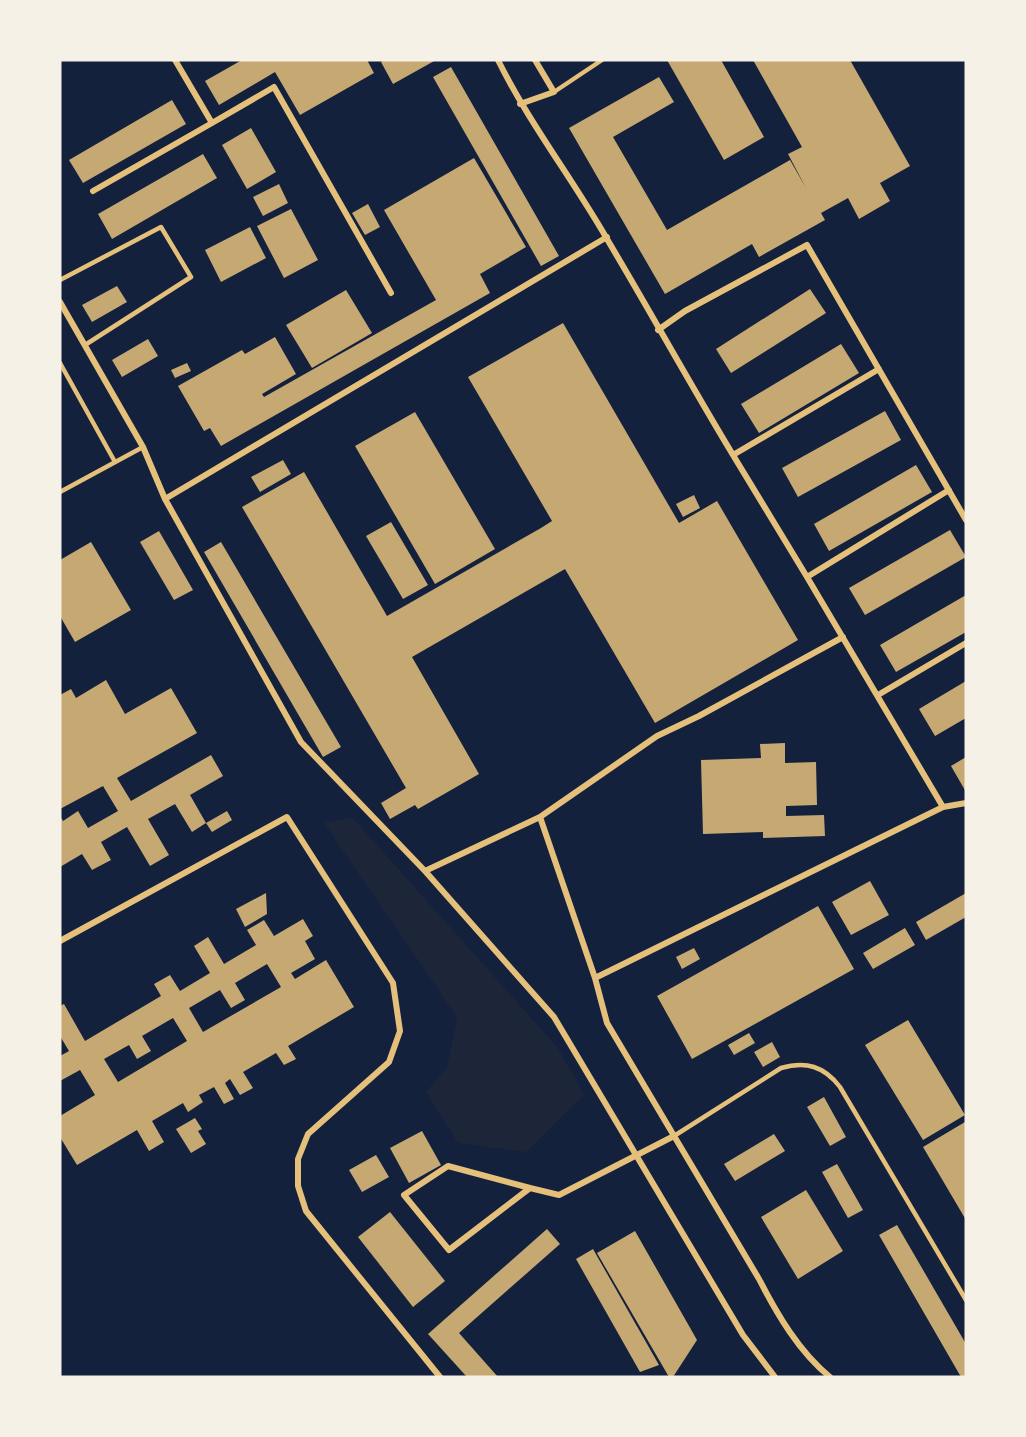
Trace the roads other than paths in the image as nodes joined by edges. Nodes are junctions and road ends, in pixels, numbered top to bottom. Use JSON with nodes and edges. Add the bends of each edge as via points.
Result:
{"nodes":[{"id":1,"x":175,"y":60,"type":"edge"},
{"id":2,"x":498,"y":60,"type":"edge"},
{"id":3,"x":535,"y":60,"type":"edge"},
{"id":4,"x":602,"y":60,"type":"edge"},
{"id":5,"x":554,"y":92,"type":"junction"},
{"id":6,"x":520,"y":104,"type":"junction"},
{"id":7,"x":212,"y":123,"type":"junction"},
{"id":8,"x":93,"y":191,"type":"dead end"},
{"id":9,"x":607,"y":237,"type":"junction"},
{"id":10,"x":60,"y":280,"type":"edge"},
{"id":11,"x":391,"y":293,"type":"dead end"},
{"id":12,"x":60,"y":302,"type":"edge"},
{"id":13,"x":63,"y":314,"type":"edge"},
{"id":14,"x":658,"y":330,"type":"junction"},
{"id":15,"x":85,"y":345,"type":"junction"},
{"id":16,"x":60,"y":363,"type":"edge"},
{"id":17,"x":879,"y":369,"type":"junction"},
{"id":18,"x":144,"y":447,"type":"junction"},
{"id":19,"x":733,"y":455,"type":"junction"},
{"id":20,"x":115,"y":462,"type":"junction"},
{"id":21,"x":949,"y":490,"type":"junction"},
{"id":22,"x":60,"y":492,"type":"edge"},
{"id":23,"x":165,"y":499,"type":"junction"},
{"id":24,"x":966,"y":520,"type":"edge"},
{"id":25,"x":807,"y":578,"type":"junction"},
{"id":26,"x":843,"y":637,"type":"junction"},
{"id":27,"x":966,"y":644,"type":"edge"},
{"id":28,"x":878,"y":695,"type":"junction"},
{"id":29,"x":966,"y":803,"type":"edge"},
{"id":30,"x":943,"y":807,"type":"junction"},
{"id":31,"x":540,"y":817,"type":"junction"},
{"id":32,"x":425,"y":871,"type":"junction"},
{"id":33,"x":60,"y":941,"type":"edge"},
{"id":34,"x":595,"y":978,"type":"junction"},
{"id":35,"x":674,"y":1136,"type":"junction"},
{"id":36,"x":635,"y":1156,"type":"junction"},
{"id":37,"x":530,"y":1188,"type":"junction"},
{"id":38,"x":966,"y":1300,"type":"edge"},
{"id":39,"x":440,"y":1377,"type":"edge"},
{"id":40,"x":775,"y":1377,"type":"edge"},
{"id":41,"x":830,"y":1377,"type":"edge"}],
"edges":[{"from":1,"to":7,"type":"street"},
{"from":2,"to":6,"type":"street"},
{"from":3,"to":5,"type":"street"},
{"from":4,"to":5,"type":"lane"},
{"from":5,"to":6,"type":"street"},
{"from":6,"to":9,"type":"street"},
{"from":7,"to":8,"type":"street"},
{"from":7,"to":11,"type":"street","via":[[274,87]]},
{"from":9,"to":14,"type":"street"},
{"from":9,"to":23,"type":"street"},
{"from":10,"to":15,"type":"lane","via":[[161,227],[190,278]]},
{"from":12,"to":13,"type":"street"},
{"from":13,"to":15,"type":"street"},
{"from":14,"to":17,"type":"street","via":[[685,311],[807,245]]},
{"from":14,"to":19,"type":"street"},
{"from":15,"to":18,"type":"street"},
{"from":16,"to":20,"type":"lane"},
{"from":17,"to":19,"type":"street"},
{"from":17,"to":21,"type":"street"},
{"from":18,"to":20,"type":"lane"},
{"from":18,"to":23,"type":"street"},
{"from":19,"to":25,"type":"street"},
{"from":20,"to":22,"type":"lane"},
{"from":21,"to":24,"type":"street"},
{"from":21,"to":25,"type":"street"},
{"from":23,"to":32,"type":"street","via":[[301,742]]},
{"from":25,"to":26,"type":"street"},
{"from":26,"to":28,"type":"street"},
{"from":26,"to":31,"type":"street","via":[[657,736]]},
{"from":27,"to":28,"type":"street"},
{"from":28,"to":30,"type":"street"},
{"from":29,"to":30,"type":"street"},
{"from":30,"to":34,"type":"street"},
{"from":31,"to":32,"type":"street"},
{"from":31,"to":34,"type":"street"},
{"from":32,"to":36,"type":"street","via":[[554,1017]]},
{"from":33,"to":39,"type":"street","via":[[287,817],[393,983],[400,1031],[388,1062],[308,1134],[298,1159],[298,1186],[306,1211]]},
{"from":34,"to":35,"type":"street","via":[[607,1023]]},
{"from":35,"to":36,"type":"street"},
{"from":35,"to":38,"type":"lane","via":[[781,1068],[795,1064],[821,1068],[840,1087]]},
{"from":35,"to":41,"type":"street","via":[[779,1316]]},
{"from":36,"to":37,"type":"street","via":[[559,1195]]},
{"from":36,"to":40,"type":"street","via":[[742,1335]]},
{"from":37,"to":37,"type":"street","via":[[448,1166],[404,1195],[449,1250]]}]}
